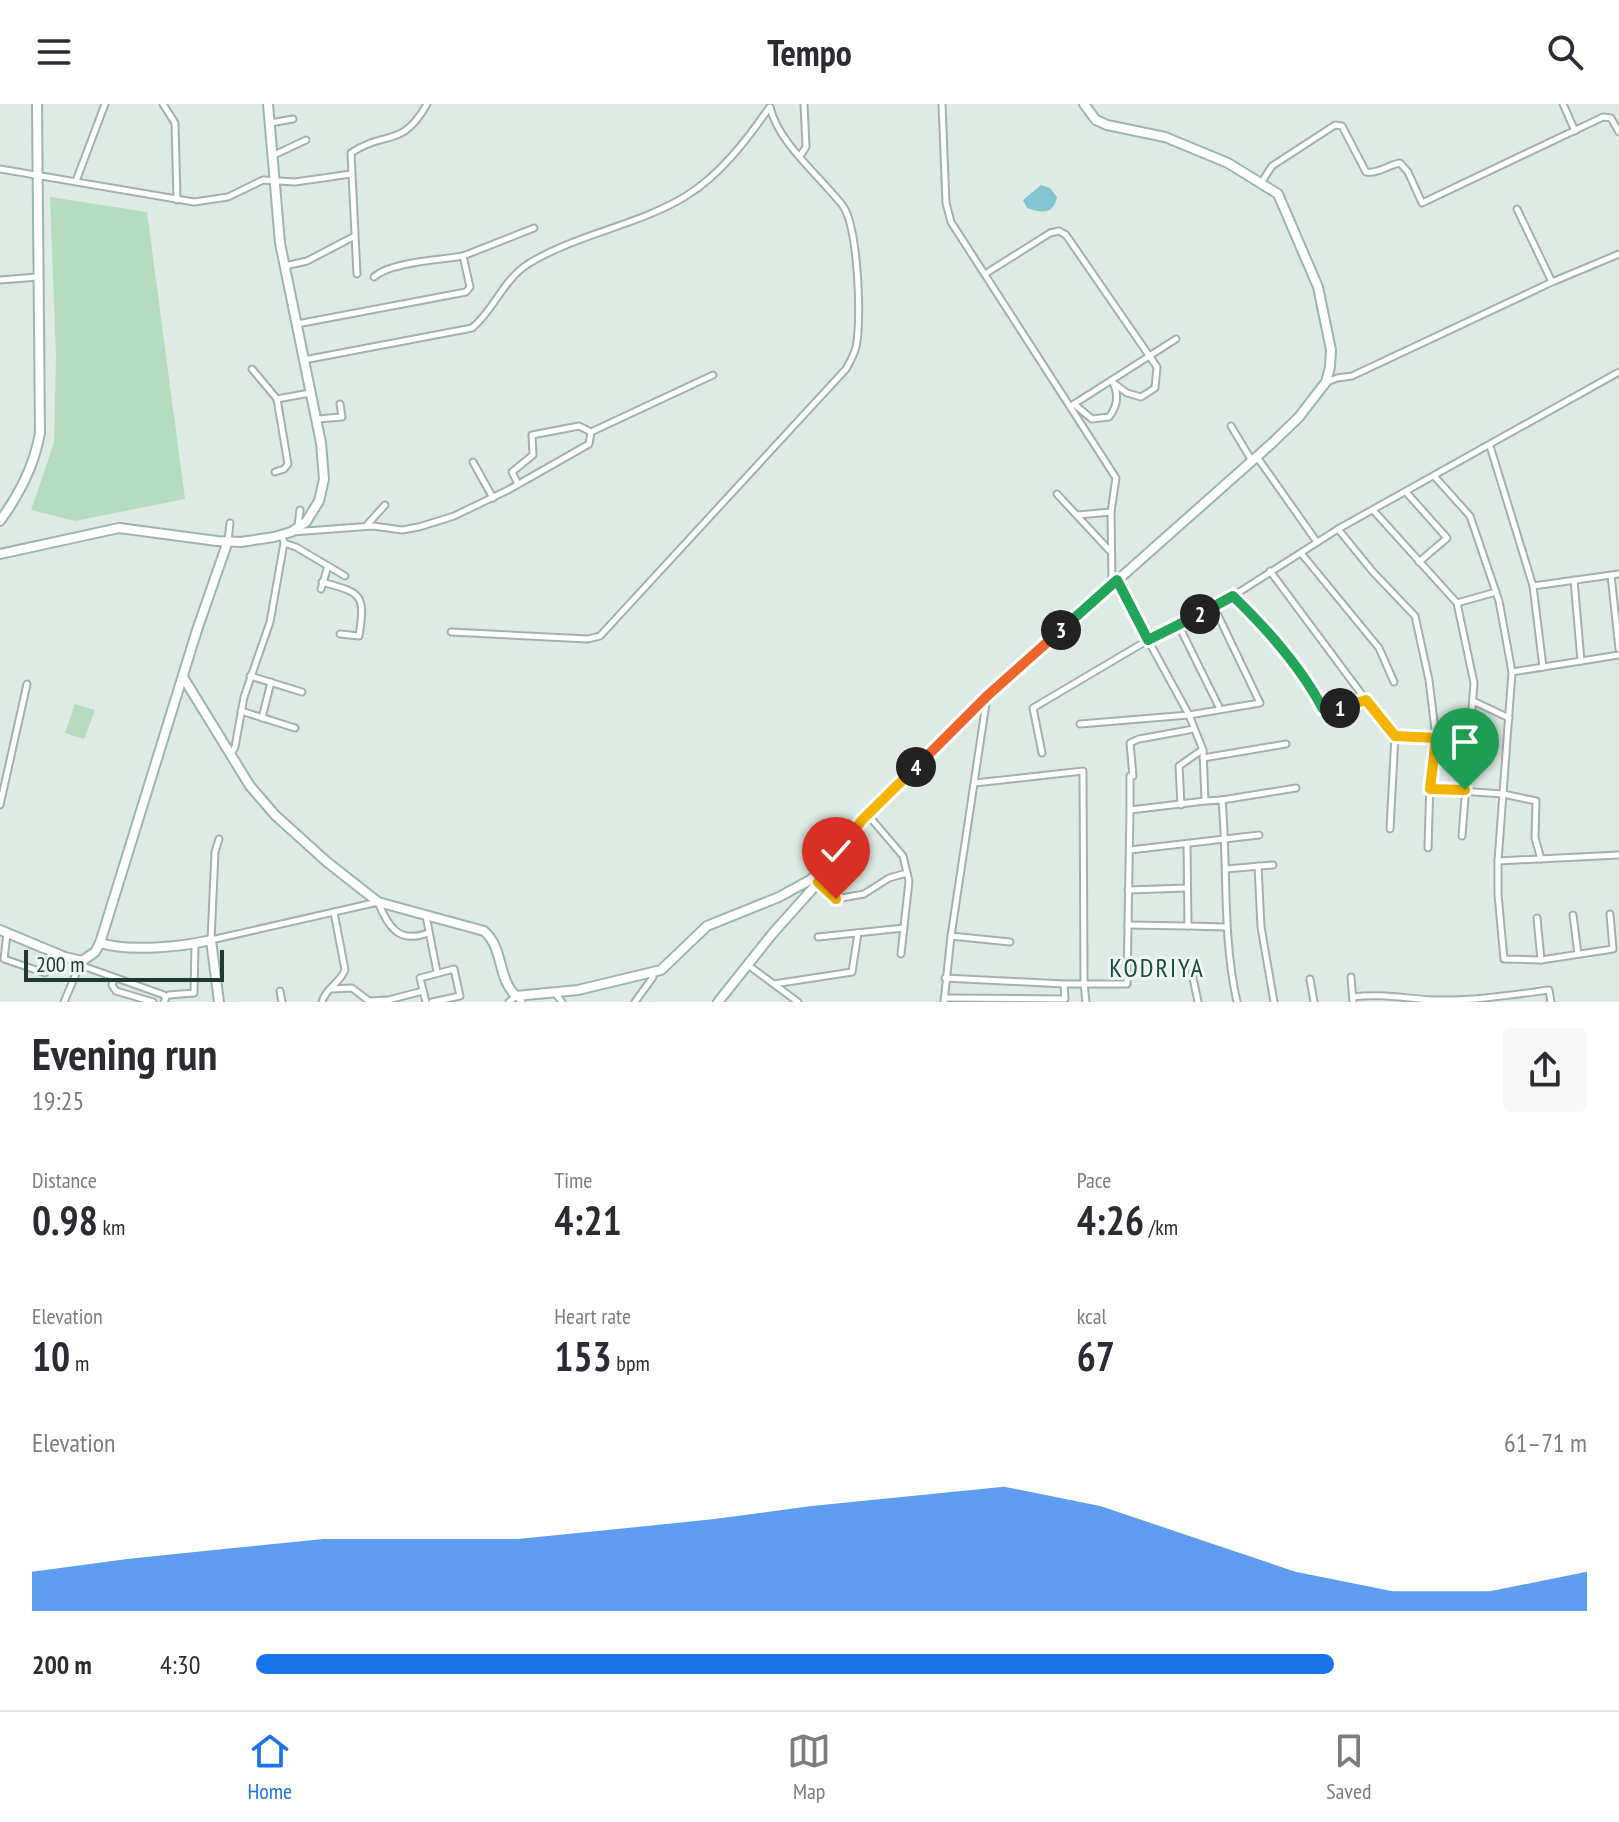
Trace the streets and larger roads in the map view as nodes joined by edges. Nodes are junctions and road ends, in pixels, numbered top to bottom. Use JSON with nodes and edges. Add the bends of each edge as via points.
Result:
{"nodes":[{"id":1,"x":37,"y":104,"type":"edge"},
{"id":2,"x":105,"y":104,"type":"edge"},
{"id":3,"x":163,"y":104,"type":"edge"},
{"id":4,"x":268,"y":104,"type":"edge"},
{"id":5,"x":427,"y":104,"type":"edge"},
{"id":6,"x":804,"y":104,"type":"edge"},
{"id":7,"x":942,"y":104,"type":"edge"},
{"id":8,"x":1084,"y":104,"type":"edge"},
{"id":9,"x":1563,"y":104,"type":"edge"},
{"id":10,"x":770,"y":106,"type":"edge"},
{"id":11,"x":293,"y":119,"type":"dead end"},
{"id":12,"x":269,"y":123,"type":"junction"},
{"id":13,"x":1575,"y":131,"type":"junction"},
{"id":14,"x":1619,"y":132,"type":"edge"},
{"id":15,"x":306,"y":140,"type":"dead end"},
{"id":16,"x":800,"y":156,"type":"junction"},
{"id":17,"x":271,"y":157,"type":"junction"},
{"id":18,"x":0,"y":169,"type":"edge"},
{"id":19,"x":38,"y":174,"type":"junction"},
{"id":20,"x":351,"y":174,"type":"junction"},
{"id":21,"x":273,"y":180,"type":"junction"},
{"id":22,"x":76,"y":181,"type":"junction"},
{"id":23,"x":1261,"y":183,"type":"junction"},
{"id":24,"x":177,"y":200,"type":"junction"},
{"id":25,"x":1517,"y":209,"type":"dead end"},
{"id":26,"x":534,"y":228,"type":"dead end"},
{"id":27,"x":353,"y":237,"type":"junction"},
{"id":28,"x":1619,"y":254,"type":"edge"},
{"id":29,"x":463,"y":256,"type":"junction"},
{"id":30,"x":284,"y":266,"type":"junction"},
{"id":31,"x":357,"y":274,"type":"dead end"},
{"id":32,"x":985,"y":274,"type":"junction"},
{"id":33,"x":39,"y":277,"type":"junction"},
{"id":34,"x":374,"y":277,"type":"dead end"},
{"id":35,"x":0,"y":280,"type":"edge"},
{"id":36,"x":1552,"y":282,"type":"junction"},
{"id":37,"x":296,"y":324,"type":"junction"},
{"id":38,"x":1176,"y":339,"type":"dead end"},
{"id":39,"x":1148,"y":357,"type":"junction"},
{"id":40,"x":304,"y":360,"type":"junction"},
{"id":41,"x":252,"y":369,"type":"dead end"},
{"id":42,"x":1619,"y":372,"type":"edge"},
{"id":43,"x":713,"y":375,"type":"dead end"},
{"id":44,"x":1111,"y":381,"type":"junction"},
{"id":45,"x":1326,"y":382,"type":"junction"},
{"id":46,"x":310,"y":393,"type":"junction"},
{"id":47,"x":277,"y":399,"type":"junction"},
{"id":48,"x":340,"y":404,"type":"dead end"},
{"id":49,"x":1072,"y":405,"type":"junction"},
{"id":50,"x":316,"y":419,"type":"junction"},
{"id":51,"x":1231,"y":426,"type":"dead end"},
{"id":52,"x":591,"y":432,"type":"junction"},
{"id":53,"x":1490,"y":446,"type":"junction"},
{"id":54,"x":1254,"y":458,"type":"junction"},
{"id":55,"x":473,"y":462,"type":"dead end"},
{"id":56,"x":275,"y":472,"type":"dead end"},
{"id":57,"x":1435,"y":477,"type":"junction"},
{"id":58,"x":518,"y":484,"type":"junction"},
{"id":59,"x":1406,"y":492,"type":"junction"},
{"id":60,"x":1057,"y":494,"type":"dead end"},
{"id":61,"x":493,"y":498,"type":"junction"},
{"id":62,"x":385,"y":505,"type":"dead end"},
{"id":63,"x":300,"y":510,"type":"dead end"},
{"id":64,"x":1373,"y":510,"type":"junction"},
{"id":65,"x":1111,"y":512,"type":"junction"},
{"id":66,"x":1077,"y":515,"type":"junction"},
{"id":67,"x":0,"y":521,"type":"edge"},
{"id":68,"x":230,"y":523,"type":"dead end"},
{"id":69,"x":366,"y":526,"type":"junction"},
{"id":70,"x":1338,"y":529,"type":"junction"},
{"id":71,"x":289,"y":535,"type":"junction"},
{"id":72,"x":228,"y":541,"type":"junction"},
{"id":73,"x":1317,"y":542,"type":"junction"},
{"id":74,"x":1110,"y":550,"type":"junction"},
{"id":75,"x":1301,"y":553,"type":"junction"},
{"id":76,"x":0,"y":554,"type":"edge"},
{"id":77,"x":1419,"y":562,"type":"junction"},
{"id":78,"x":328,"y":566,"type":"junction"},
{"id":79,"x":1270,"y":571,"type":"junction"},
{"id":80,"x":1619,"y":574,"type":"edge"},
{"id":81,"x":1611,"y":575,"type":"junction"},
{"id":82,"x":345,"y":576,"type":"dead end"},
{"id":83,"x":1574,"y":580,"type":"junction"},
{"id":84,"x":1114,"y":583,"type":"junction"},
{"id":85,"x":1533,"y":586,"type":"junction"},
{"id":86,"x":1496,"y":592,"type":"junction"},
{"id":87,"x":1233,"y":596,"type":"junction"},
{"id":88,"x":1457,"y":603,"type":"junction"},
{"id":89,"x":1214,"y":607,"type":"junction"},
{"id":90,"x":1179,"y":626,"type":"junction"},
{"id":91,"x":451,"y":632,"type":"dead end"},
{"id":92,"x":340,"y":634,"type":"dead end"},
{"id":93,"x":1148,"y":640,"type":"junction"},
{"id":94,"x":1619,"y":652,"type":"edge"},
{"id":95,"x":1581,"y":661,"type":"junction"},
{"id":96,"x":1543,"y":667,"type":"junction"},
{"id":97,"x":1512,"y":672,"type":"junction"},
{"id":98,"x":250,"y":676,"type":"junction"},
{"id":99,"x":183,"y":677,"type":"junction"},
{"id":100,"x":271,"y":682,"type":"junction"},
{"id":101,"x":1394,"y":682,"type":"dead end"},
{"id":102,"x":27,"y":684,"type":"dead end"},
{"id":103,"x":302,"y":692,"type":"dead end"},
{"id":104,"x":987,"y":696,"type":"junction"},
{"id":105,"x":1366,"y":700,"type":"junction"},
{"id":106,"x":1473,"y":701,"type":"junction"},
{"id":107,"x":1220,"y":709,"type":"junction"},
{"id":108,"x":241,"y":711,"type":"junction"},
{"id":109,"x":1189,"y":715,"type":"junction"},
{"id":110,"x":262,"y":718,"type":"junction"},
{"id":111,"x":1509,"y":718,"type":"junction"},
{"id":112,"x":1080,"y":724,"type":"dead end"},
{"id":113,"x":295,"y":728,"type":"dead end"},
{"id":114,"x":1194,"y":729,"type":"junction"},
{"id":115,"x":1395,"y":736,"type":"junction"},
{"id":116,"x":1436,"y":738,"type":"junction"},
{"id":117,"x":1286,"y":744,"type":"dead end"},
{"id":118,"x":1203,"y":750,"type":"junction"},
{"id":119,"x":1042,"y":753,"type":"dead end"},
{"id":120,"x":230,"y":754,"type":"junction"},
{"id":121,"x":1203,"y":758,"type":"junction"},
{"id":122,"x":975,"y":783,"type":"junction"},
{"id":123,"x":1296,"y":788,"type":"dead end"},
{"id":124,"x":1430,"y":789,"type":"junction"},
{"id":125,"x":1465,"y":790,"type":"junction"},
{"id":126,"x":1503,"y":794,"type":"junction"},
{"id":127,"x":1222,"y":800,"type":"junction"},
{"id":128,"x":1205,"y":801,"type":"junction"},
{"id":129,"x":0,"y":805,"type":"edge"},
{"id":130,"x":1181,"y":805,"type":"junction"},
{"id":131,"x":1130,"y":810,"type":"junction"},
{"id":132,"x":868,"y":815,"type":"junction"},
{"id":133,"x":1390,"y":829,"type":"dead end"},
{"id":134,"x":1259,"y":835,"type":"dead end"},
{"id":135,"x":1462,"y":836,"type":"dead end"},
{"id":136,"x":219,"y":839,"type":"dead end"},
{"id":137,"x":1225,"y":839,"type":"junction"},
{"id":138,"x":1187,"y":845,"type":"junction"},
{"id":139,"x":1428,"y":848,"type":"dead end"},
{"id":140,"x":1130,"y":850,"type":"junction"},
{"id":141,"x":1619,"y":855,"type":"edge"},
{"id":142,"x":1541,"y":859,"type":"junction"},
{"id":143,"x":1498,"y":861,"type":"junction"},
{"id":144,"x":831,"y":862,"type":"junction"},
{"id":145,"x":1273,"y":865,"type":"dead end"},
{"id":146,"x":1258,"y":866,"type":"junction"},
{"id":147,"x":1226,"y":869,"type":"junction"},
{"id":148,"x":907,"y":873,"type":"junction"},
{"id":149,"x":818,"y":882,"type":"junction"},
{"id":150,"x":1187,"y":888,"type":"junction"},
{"id":151,"x":1128,"y":890,"type":"junction"},
{"id":152,"x":378,"y":902,"type":"junction"},
{"id":153,"x":334,"y":912,"type":"junction"},
{"id":154,"x":1610,"y":914,"type":"dead end"},
{"id":155,"x":425,"y":915,"type":"junction"},
{"id":156,"x":1573,"y":915,"type":"dead end"},
{"id":157,"x":1537,"y":918,"type":"dead end"},
{"id":158,"x":1128,"y":925,"type":"junction"},
{"id":159,"x":1188,"y":926,"type":"junction"},
{"id":160,"x":1226,"y":927,"type":"junction"},
{"id":161,"x":904,"y":928,"type":"junction"},
{"id":162,"x":4,"y":932,"type":"edge"},
{"id":163,"x":428,"y":933,"type":"junction"},
{"id":164,"x":858,"y":933,"type":"junction"},
{"id":165,"x":951,"y":936,"type":"junction"},
{"id":166,"x":818,"y":937,"type":"dead end"},
{"id":167,"x":211,"y":940,"type":"junction"},
{"id":168,"x":1010,"y":942,"type":"dead end"},
{"id":169,"x":100,"y":943,"type":"junction"},
{"id":170,"x":195,"y":944,"type":"junction"},
{"id":171,"x":53,"y":951,"type":"junction"},
{"id":172,"x":901,"y":954,"type":"dead end"},
{"id":173,"x":1578,"y":954,"type":"junction"},
{"id":174,"x":1541,"y":960,"type":"junction"},
{"id":175,"x":81,"y":963,"type":"junction"},
{"id":176,"x":747,"y":964,"type":"junction"},
{"id":177,"x":437,"y":972,"type":"junction"},
{"id":178,"x":1192,"y":973,"type":"dead end"},
{"id":179,"x":653,"y":977,"type":"dead end"},
{"id":180,"x":1351,"y":977,"type":"dead end"},
{"id":181,"x":114,"y":978,"type":"junction"},
{"id":182,"x":945,"y":978,"type":"junction"},
{"id":183,"x":1310,"y":979,"type":"dead end"},
{"id":184,"x":1084,"y":983,"type":"junction"},
{"id":185,"x":774,"y":984,"type":"junction"},
{"id":186,"x":1064,"y":984,"type":"junction"},
{"id":187,"x":331,"y":989,"type":"junction"},
{"id":188,"x":280,"y":991,"type":"dead end"},
{"id":189,"x":423,"y":991,"type":"junction"},
{"id":190,"x":559,"y":992,"type":"junction"},
{"id":191,"x":1523,"y":994,"type":"junction"},
{"id":192,"x":169,"y":995,"type":"dead end"},
{"id":193,"x":1401,"y":999,"type":"edge"},
{"id":194,"x":516,"y":1000,"type":"edge"},
{"id":195,"x":722,"y":1000,"type":"edge"},
{"id":196,"x":944,"y":1000,"type":"edge"},
{"id":197,"x":1004,"y":1000,"type":"edge"},
{"id":198,"x":1353,"y":1000,"type":"edge"},
{"id":199,"x":1465,"y":1000,"type":"edge"},
{"id":200,"x":1047,"y":1001,"type":"edge"},
{"id":201,"x":1434,"y":1001,"type":"edge"},
{"id":202,"x":64,"y":1002,"type":"edge"},
{"id":203,"x":153,"y":1002,"type":"edge"},
{"id":204,"x":164,"y":1002,"type":"edge"},
{"id":205,"x":219,"y":1002,"type":"edge"},
{"id":206,"x":282,"y":1002,"type":"edge"},
{"id":207,"x":322,"y":1002,"type":"edge"},
{"id":208,"x":426,"y":1002,"type":"edge"},
{"id":209,"x":432,"y":1002,"type":"edge"},
{"id":210,"x":562,"y":1002,"type":"edge"},
{"id":211,"x":635,"y":1002,"type":"edge"},
{"id":212,"x":798,"y":1002,"type":"edge"},
{"id":213,"x":1086,"y":1002,"type":"edge"},
{"id":214,"x":1198,"y":1002,"type":"edge"},
{"id":215,"x":1237,"y":1002,"type":"edge"},
{"id":216,"x":1274,"y":1002,"type":"edge"},
{"id":217,"x":1314,"y":1002,"type":"edge"},
{"id":218,"x":1524,"y":1002,"type":"edge"},
{"id":219,"x":1551,"y":1002,"type":"edge"}],
"edges":[{"from":1,"to":19,"type":"street"},
{"from":2,"to":22,"type":"street"},
{"from":3,"to":24,"type":"street","via":[[175,123]]},
{"from":4,"to":12,"type":"street"},
{"from":5,"to":20,"type":"street","via":[[402,135],[351,153]]},
{"from":6,"to":16,"type":"street","via":[[806,147]]},
{"from":7,"to":32,"type":"street","via":[[948,213]]},
{"from":8,"to":23,"type":"street","via":[[1107,125],[1165,137]]},
{"from":9,"to":13,"type":"street"},
{"from":10,"to":16,"type":"street","via":[[776,125]]},
{"from":10,"to":40,"type":"street","via":[[706,181],[685,196],[524,267],[472,328]]},
{"from":11,"to":12,"type":"street"},
{"from":12,"to":17,"type":"street"},
{"from":13,"to":14,"type":"street","via":[[1603,117],[1611,118]]},
{"from":13,"to":23,"type":"street","via":[[1422,203],[1400,163],[1366,172],[1342,126],[1335,125],[1272,166]]},
{"from":15,"to":17,"type":"street"},
{"from":16,"to":91,"type":"street","via":[[851,224],[858,322],[846,369],[600,636]]},
{"from":17,"to":21,"type":"street"},
{"from":18,"to":19,"type":"street"},
{"from":19,"to":22,"type":"street"},
{"from":19,"to":33,"type":"street"},
{"from":20,"to":21,"type":"street"},
{"from":20,"to":27,"type":"street"},
{"from":21,"to":24,"type":"street","via":[[228,197]]},
{"from":21,"to":30,"type":"street"},
{"from":22,"to":24,"type":"street"},
{"from":23,"to":45,"type":"street","via":[[1278,194],[1318,287],[1331,350]]},
{"from":25,"to":36,"type":"street"},
{"from":26,"to":29,"type":"street"},
{"from":27,"to":30,"type":"street","via":[[307,261]]},
{"from":27,"to":31,"type":"street"},
{"from":28,"to":36,"type":"street"},
{"from":29,"to":34,"type":"street","via":[[393,268]]},
{"from":29,"to":37,"type":"street","via":[[470,287],[466,292]]},
{"from":30,"to":37,"type":"street"},
{"from":32,"to":39,"type":"street","via":[[1050,233],[1063,232]]},
{"from":32,"to":49,"type":"street"},
{"from":33,"to":35,"type":"street"},
{"from":33,"to":67,"type":"street","via":[[40,433],[27,479]]},
{"from":36,"to":45,"type":"street","via":[[1352,376]]},
{"from":37,"to":40,"type":"street"},
{"from":38,"to":39,"type":"street"},
{"from":39,"to":44,"type":"street"},
{"from":39,"to":44,"type":"street","via":[[1157,372],[1155,388],[1147,395],[1127,393]]},
{"from":40,"to":46,"type":"street"},
{"from":41,"to":47,"type":"street"},
{"from":42,"to":53,"type":"street"},
{"from":43,"to":52,"type":"street"},
{"from":44,"to":49,"type":"street"},
{"from":44,"to":49,"type":"street","via":[[1117,404],[1109,417],[1092,419]]},
{"from":45,"to":54,"type":"street","via":[[1299,417]]},
{"from":46,"to":47,"type":"street"},
{"from":46,"to":50,"type":"street"},
{"from":47,"to":56,"type":"street","via":[[288,464]]},
{"from":48,"to":50,"type":"street","via":[[342,417]]},
{"from":49,"to":65,"type":"street","via":[[1116,478]]},
{"from":50,"to":71,"type":"street","via":[[324,479],[319,501],[306,522]]},
{"from":51,"to":54,"type":"street"},
{"from":52,"to":58,"type":"street","via":[[589,444]]},
{"from":52,"to":58,"type":"street","via":[[579,426],[532,435],[533,455],[512,472]]},
{"from":53,"to":57,"type":"street"},
{"from":53,"to":85,"type":"street"},
{"from":54,"to":73,"type":"street"},
{"from":54,"to":84,"type":"street"},
{"from":55,"to":61,"type":"street"},
{"from":57,"to":59,"type":"street"},
{"from":57,"to":86,"type":"street","via":[[1470,516]]},
{"from":58,"to":61,"type":"street"},
{"from":59,"to":64,"type":"street"},
{"from":59,"to":77,"type":"street","via":[[1447,538]]},
{"from":60,"to":66,"type":"street"},
{"from":61,"to":69,"type":"street","via":[[419,527]]},
{"from":62,"to":69,"type":"street"},
{"from":63,"to":71,"type":"street"},
{"from":64,"to":70,"type":"street"},
{"from":64,"to":77,"type":"street"},
{"from":65,"to":66,"type":"street"},
{"from":65,"to":74,"type":"street"},
{"from":66,"to":74,"type":"street"},
{"from":68,"to":72,"type":"street"},
{"from":69,"to":71,"type":"street"},
{"from":70,"to":73,"type":"street"},
{"from":70,"to":116,"type":"street","via":[[1415,616]]},
{"from":71,"to":72,"type":"street"},
{"from":71,"to":78,"type":"street","via":[[296,547]]},
{"from":71,"to":98,"type":"street","via":[[270,622]]},
{"from":72,"to":76,"type":"street","via":[[119,528]]},
{"from":72,"to":99,"type":"street"},
{"from":73,"to":75,"type":"street"},
{"from":74,"to":84,"type":"street"},
{"from":75,"to":79,"type":"street"},
{"from":75,"to":101,"type":"street","via":[[1379,648]]},
{"from":77,"to":88,"type":"street"},
{"from":78,"to":82,"type":"street"},
{"from":78,"to":92,"type":"street","via":[[322,586],[354,591],[359,598],[359,636]]},
{"from":79,"to":87,"type":"street"},
{"from":79,"to":105,"type":"street"},
{"from":80,"to":81,"type":"street"},
{"from":81,"to":83,"type":"street"},
{"from":81,"to":94,"type":"street"},
{"from":83,"to":85,"type":"street"},
{"from":83,"to":95,"type":"street"},
{"from":84,"to":93,"type":"street"},
{"from":84,"to":104,"type":"street"},
{"from":85,"to":96,"type":"street"},
{"from":86,"to":88,"type":"street"},
{"from":86,"to":97,"type":"street"},
{"from":87,"to":89,"type":"street"},
{"from":87,"to":105,"type":"street","via":[[1259,621],[1323,709]]},
{"from":88,"to":106,"type":"street"},
{"from":89,"to":90,"type":"street"},
{"from":89,"to":107,"type":"street","via":[[1260,703]]},
{"from":90,"to":93,"type":"street"},
{"from":90,"to":107,"type":"street"},
{"from":93,"to":109,"type":"street"},
{"from":93,"to":119,"type":"street","via":[[1033,708]]},
{"from":94,"to":95,"type":"street"},
{"from":95,"to":96,"type":"street"},
{"from":96,"to":97,"type":"street"},
{"from":97,"to":111,"type":"street"},
{"from":98,"to":100,"type":"street"},
{"from":98,"to":108,"type":"street"},
{"from":99,"to":120,"type":"street"},
{"from":99,"to":169,"type":"street"},
{"from":100,"to":103,"type":"street"},
{"from":100,"to":110,"type":"street"},
{"from":102,"to":129,"type":"street"},
{"from":104,"to":122,"type":"street"},
{"from":104,"to":132,"type":"street"},
{"from":105,"to":115,"type":"street"},
{"from":106,"to":111,"type":"street"},
{"from":106,"to":125,"type":"street"},
{"from":107,"to":109,"type":"street"},
{"from":108,"to":110,"type":"street"},
{"from":108,"to":120,"type":"street"},
{"from":109,"to":112,"type":"street"},
{"from":109,"to":114,"type":"street"},
{"from":110,"to":113,"type":"street"},
{"from":111,"to":126,"type":"street"},
{"from":114,"to":118,"type":"street"},
{"from":114,"to":131,"type":"street","via":[[1130,743]]},
{"from":115,"to":116,"type":"street"},
{"from":115,"to":133,"type":"street"},
{"from":116,"to":124,"type":"street"},
{"from":117,"to":121,"type":"street"},
{"from":118,"to":121,"type":"street"},
{"from":118,"to":130,"type":"street","via":[[1179,766]]},
{"from":120,"to":152,"type":"street","via":[[275,815]]},
{"from":121,"to":128,"type":"street"},
{"from":122,"to":165,"type":"street"},
{"from":122,"to":184,"type":"street","via":[[1083,771]]},
{"from":123,"to":127,"type":"street"},
{"from":124,"to":125,"type":"street"},
{"from":124,"to":139,"type":"street"},
{"from":125,"to":126,"type":"street"},
{"from":125,"to":135,"type":"street"},
{"from":126,"to":142,"type":"street","via":[[1536,801],[1535,838]]},
{"from":126,"to":143,"type":"street"},
{"from":127,"to":128,"type":"street"},
{"from":127,"to":137,"type":"street"},
{"from":128,"to":130,"type":"street"},
{"from":130,"to":131,"type":"street"},
{"from":131,"to":140,"type":"street"},
{"from":132,"to":144,"type":"street"},
{"from":132,"to":148,"type":"street","via":[[903,856]]},
{"from":134,"to":137,"type":"street"},
{"from":136,"to":167,"type":"street"},
{"from":137,"to":138,"type":"street"},
{"from":137,"to":147,"type":"street"},
{"from":138,"to":140,"type":"street"},
{"from":138,"to":150,"type":"street"},
{"from":140,"to":151,"type":"street"},
{"from":141,"to":142,"type":"street"},
{"from":142,"to":143,"type":"street"},
{"from":143,"to":174,"type":"street","via":[[1504,959]]},
{"from":144,"to":149,"type":"street"},
{"from":144,"to":190,"type":"street","via":[[779,897],[707,926],[661,970]]},
{"from":145,"to":146,"type":"street"},
{"from":146,"to":147,"type":"street"},
{"from":146,"to":216,"type":"street","via":[[1261,927]]},
{"from":147,"to":160,"type":"street"},
{"from":148,"to":149,"type":"street","via":[[864,894],[836,899]]},
{"from":148,"to":161,"type":"street"},
{"from":149,"to":176,"type":"street"},
{"from":150,"to":151,"type":"street"},
{"from":150,"to":159,"type":"street"},
{"from":151,"to":158,"type":"street"},
{"from":152,"to":153,"type":"street"},
{"from":152,"to":155,"type":"street"},
{"from":152,"to":163,"type":"street","via":[[395,931],[415,938]]},
{"from":153,"to":167,"type":"street"},
{"from":153,"to":187,"type":"street","via":[[345,970]]},
{"from":154,"to":173,"type":"street","via":[[1613,949]]},
{"from":155,"to":163,"type":"street"},
{"from":155,"to":194,"type":"street","via":[[484,931],[494,939]]},
{"from":156,"to":173,"type":"street"},
{"from":157,"to":174,"type":"street"},
{"from":158,"to":159,"type":"street"},
{"from":158,"to":184,"type":"street","via":[[1127,984]]},
{"from":159,"to":160,"type":"street"},
{"from":160,"to":215,"type":"street"},
{"from":161,"to":164,"type":"street"},
{"from":161,"to":172,"type":"street"},
{"from":162,"to":171,"type":"street"},
{"from":162,"to":171,"type":"street","via":[[4,959],[45,973]]},
{"from":163,"to":177,"type":"street"},
{"from":164,"to":166,"type":"street"},
{"from":164,"to":185,"type":"street","via":[[852,972]]},
{"from":165,"to":168,"type":"street"},
{"from":165,"to":182,"type":"street"},
{"from":167,"to":170,"type":"street"},
{"from":167,"to":205,"type":"street"},
{"from":169,"to":170,"type":"street"},
{"from":169,"to":175,"type":"street"},
{"from":170,"to":192,"type":"street","via":[[194,993]]},
{"from":171,"to":175,"type":"street"},
{"from":173,"to":174,"type":"street"},
{"from":175,"to":181,"type":"street"},
{"from":175,"to":202,"type":"street"},
{"from":176,"to":185,"type":"street"},
{"from":176,"to":195,"type":"street"},
{"from":177,"to":189,"type":"street","via":[[420,978]]},
{"from":177,"to":209,"type":"street","via":[[454,969],[460,996]]},
{"from":178,"to":214,"type":"street"},
{"from":179,"to":211,"type":"street"},
{"from":180,"to":198,"type":"street"},
{"from":181,"to":203,"type":"street","via":[[116,991]]},
{"from":181,"to":204,"type":"street","via":[[164,995]]},
{"from":182,"to":186,"type":"street"},
{"from":182,"to":196,"type":"street"},
{"from":183,"to":217,"type":"street"},
{"from":184,"to":186,"type":"street"},
{"from":184,"to":213,"type":"street"},
{"from":185,"to":212,"type":"street"},
{"from":186,"to":200,"type":"street","via":[[1065,999]]},
{"from":187,"to":189,"type":"street","via":[[352,988],[369,1001]]},
{"from":187,"to":207,"type":"street"},
{"from":188,"to":206,"type":"street"},
{"from":189,"to":208,"type":"street"},
{"from":190,"to":194,"type":"street"},
{"from":190,"to":210,"type":"street"},
{"from":191,"to":199,"type":"street"},
{"from":191,"to":218,"type":"street"},
{"from":191,"to":219,"type":"street","via":[[1549,990]]},
{"from":193,"to":198,"type":"street"},
{"from":193,"to":201,"type":"street"},
{"from":196,"to":197,"type":"street"},
{"from":197,"to":200,"type":"street"},
{"from":199,"to":201,"type":"street"}]}
